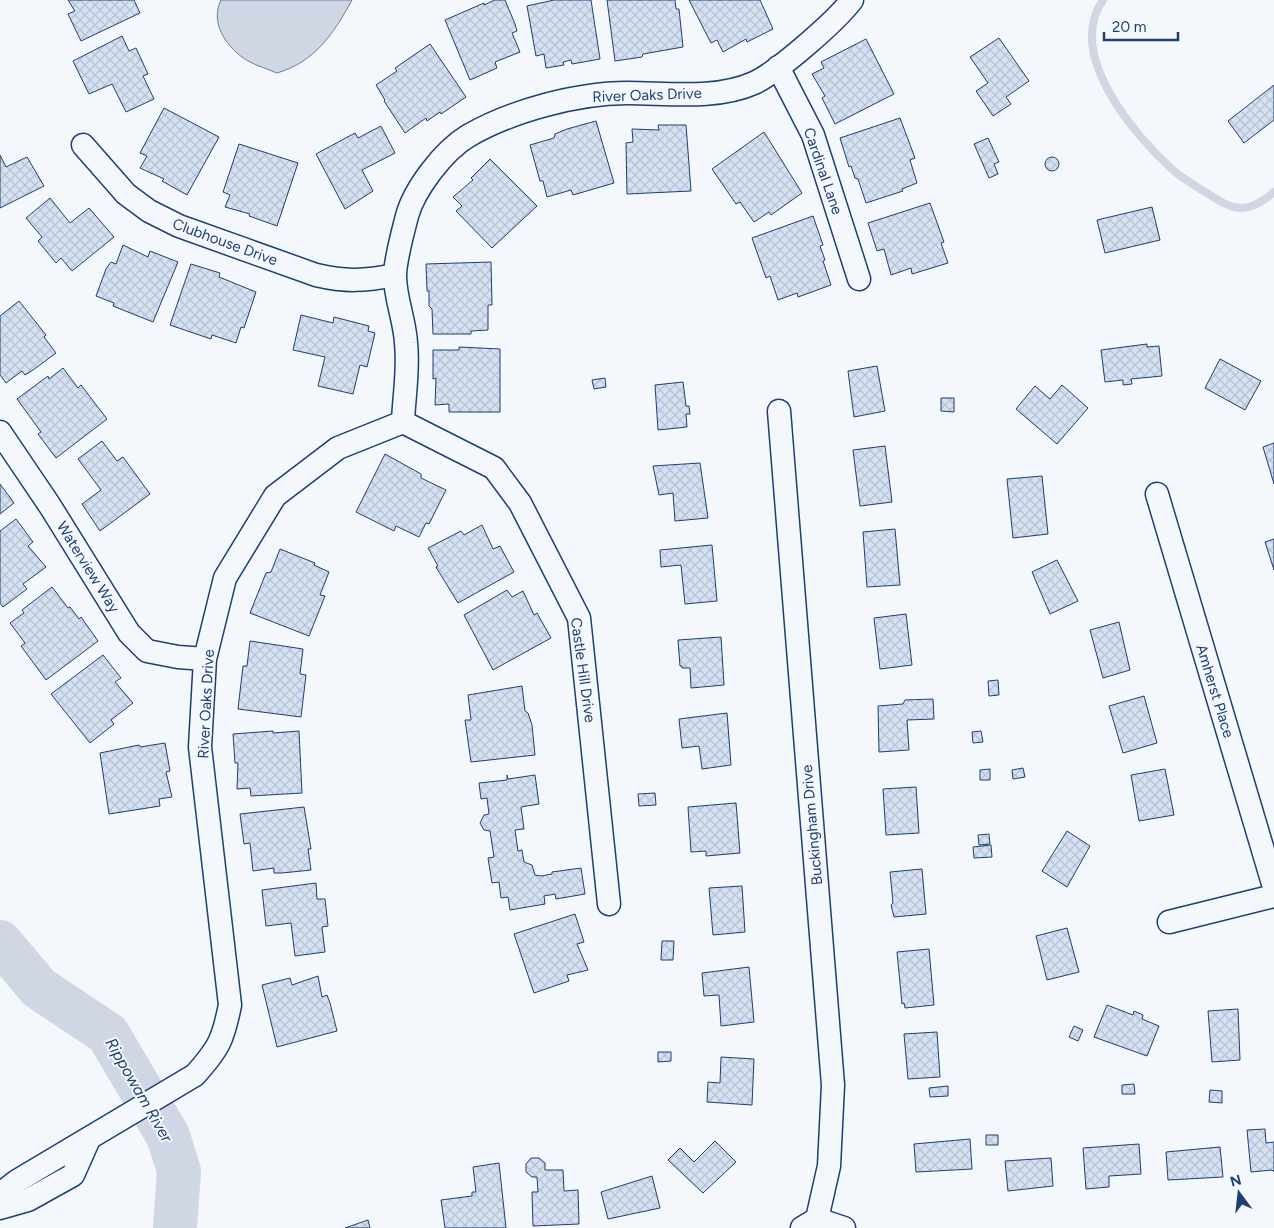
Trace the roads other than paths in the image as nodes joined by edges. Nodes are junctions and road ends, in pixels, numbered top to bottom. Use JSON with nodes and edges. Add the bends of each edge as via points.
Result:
{"nodes":[{"id":1,"x":852,"y":0,"type":"edge"},
{"id":2,"x":778,"y":67,"type":"junction"},
{"id":3,"x":82,"y":145,"type":"dead end"},
{"id":4,"x":395,"y":275,"type":"junction"},
{"id":5,"x":860,"y":279,"type":"dead end"},
{"id":6,"x":779,"y":411,"type":"dead end"},
{"id":7,"x":403,"y":422,"type":"junction"},
{"id":8,"x":0,"y":432,"type":"edge"},
{"id":9,"x":1156,"y":494,"type":"dead end"},
{"id":10,"x":205,"y":659,"type":"junction"},
{"id":11,"x":1274,"y":887,"type":"edge"},
{"id":12,"x":1274,"y":896,"type":"edge"},
{"id":13,"x":609,"y":904,"type":"dead end"},
{"id":14,"x":1168,"y":922,"type":"dead end"},
{"id":15,"x":89,"y":1139,"type":"junction"},
{"id":16,"x":0,"y":1194,"type":"edge"},
{"id":17,"x":0,"y":1208,"type":"edge"},
{"id":18,"x":809,"y":1224,"type":"edge"},
{"id":19,"x":844,"y":1228,"type":"edge"}],
"edges":[{"from":1,"to":2,"type":"street","name":"River Oaks Drive"},
{"from":2,"to":4,"type":"street","name":"River Oaks Drive","via":[[754,83],[698,95],[626,93],[552,104],[503,120],[466,137],[442,159],[414,197]]},
{"from":2,"to":5,"type":"street","name":"Cardinal Lane","via":[[813,135]]},
{"from":3,"to":4,"type":"street","name":"Clubhouse Drive","via":[[126,194],[149,211],[179,226],[337,280],[362,281]]},
{"from":4,"to":7,"type":"street","name":"River Oaks Drive","via":[[406,344]]},
{"from":6,"to":18,"type":"street","name":"Buckingham Drive","via":[[833,1085],[829,1166]]},
{"from":7,"to":10,"type":"street","name":"River Oaks Drive","via":[[338,448],[275,496],[224,578]]},
{"from":7,"to":13,"type":"street","name":"Castle Hill Drive","via":[[494,468],[520,502],[579,618]]},
{"from":8,"to":10,"type":"street","name":"Waterview Way","via":[[129,633],[147,651]]},
{"from":9,"to":11,"type":"street","name":"Amherst Place"},
{"from":10,"to":15,"type":"street","name":"River Oaks Drive","via":[[200,747],[230,1005],[224,1036],[195,1075]]},
{"from":12,"to":14,"type":"street"},
{"from":15,"to":16,"type":"street","name":"River Oaks Drive","via":[[16,1181]]},
{"from":15,"to":17,"type":"street","via":[[73,1175],[28,1200]]},
{"from":18,"to":19,"type":"street"}]}
